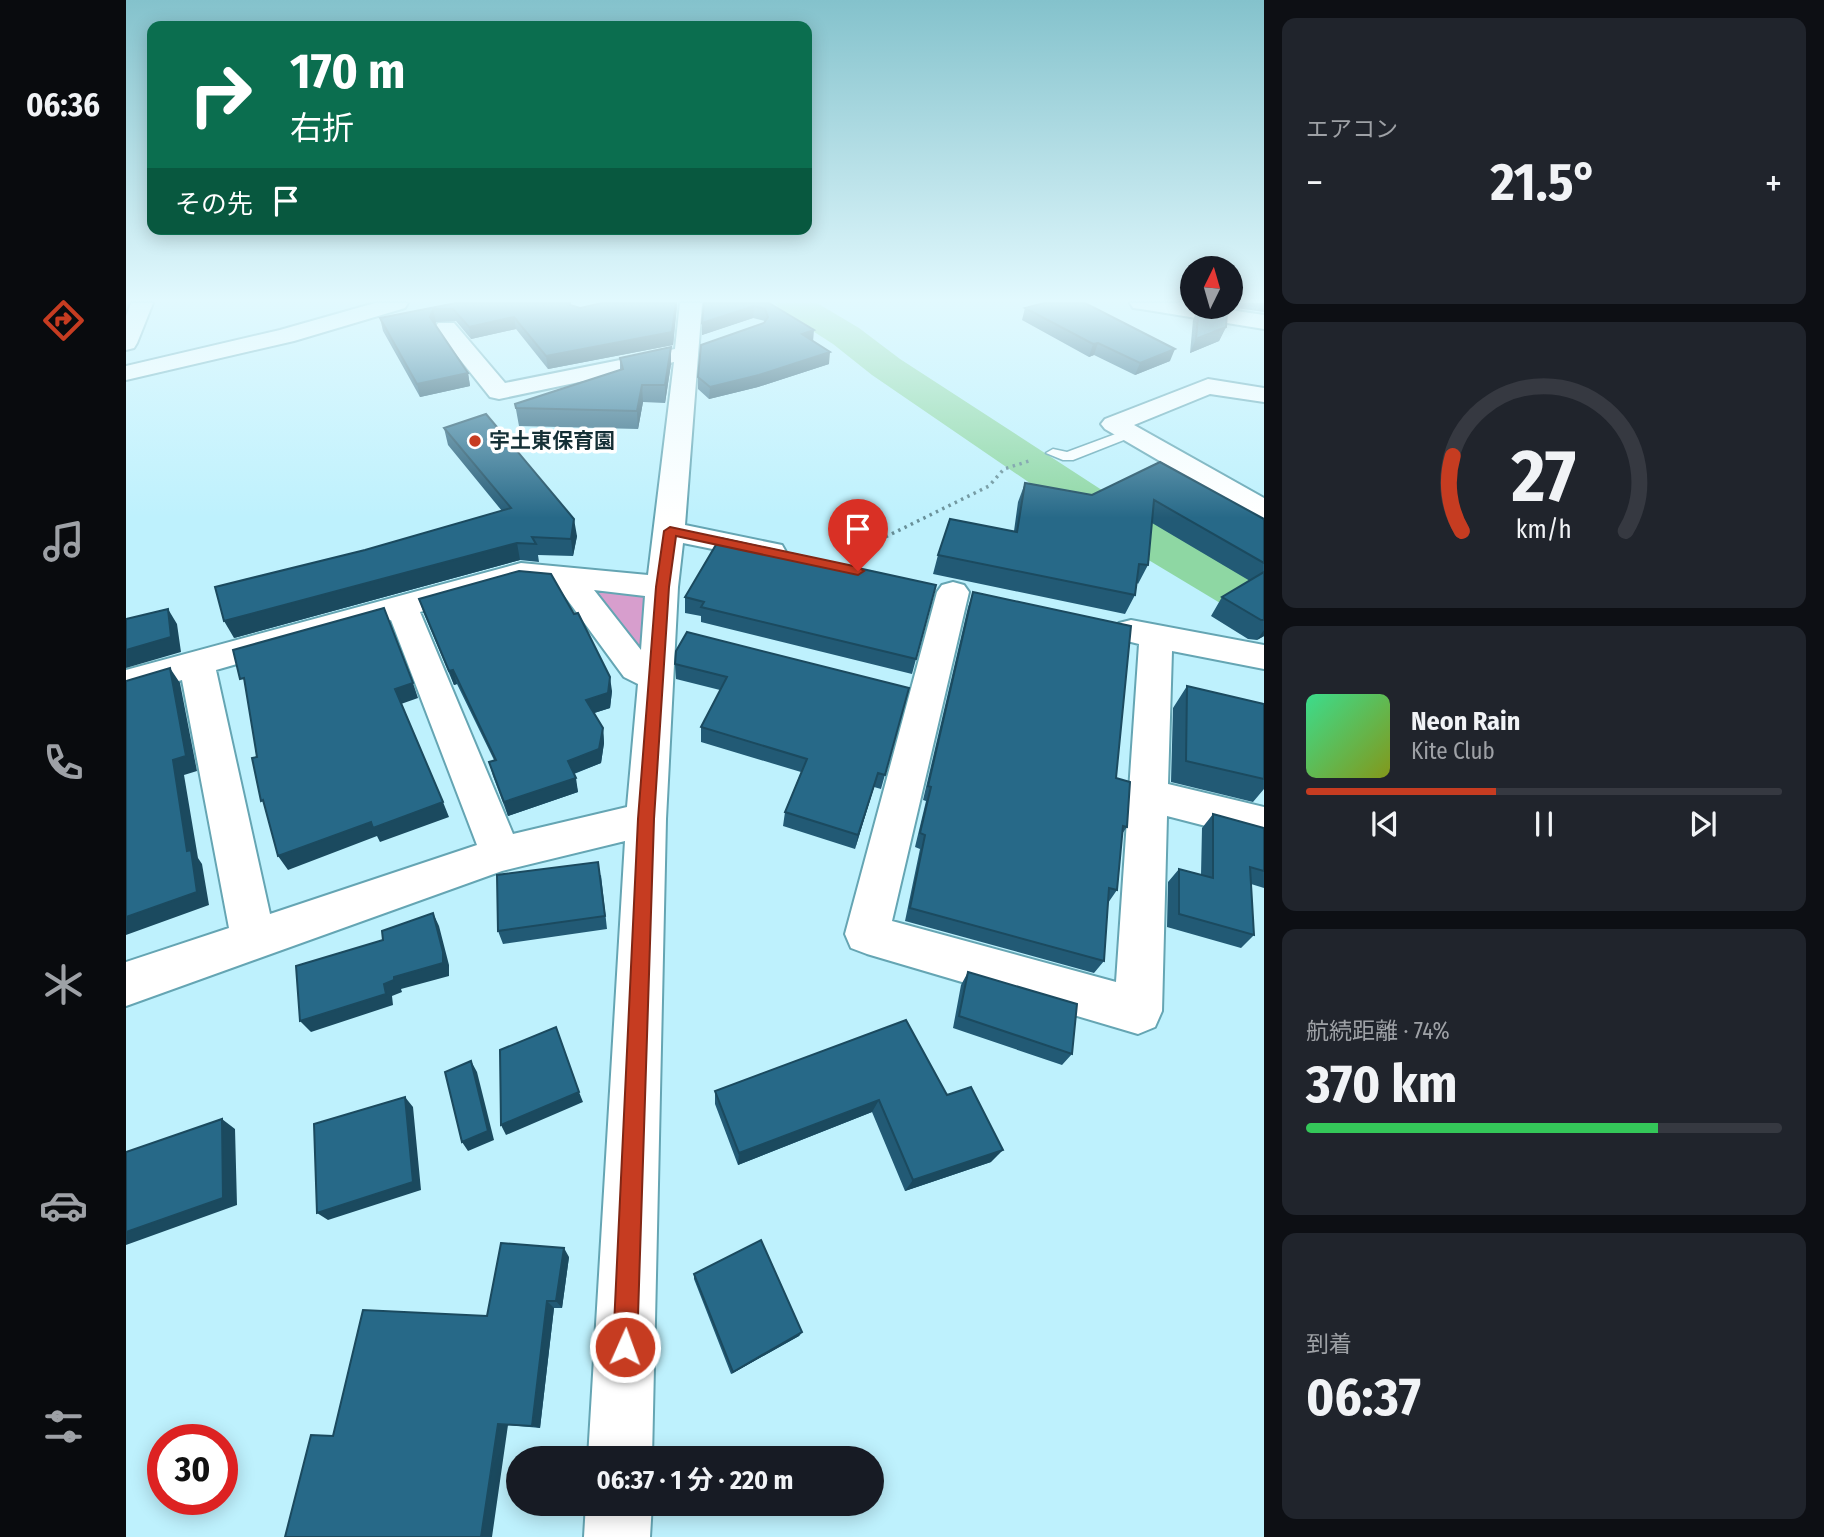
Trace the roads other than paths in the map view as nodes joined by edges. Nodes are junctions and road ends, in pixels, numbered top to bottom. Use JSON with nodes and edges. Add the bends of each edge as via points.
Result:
{"nodes":[{"id":1,"x":485,"y":375,"type":"edge"},
{"id":2,"x":576,"y":375,"type":"edge"},
{"id":3,"x":692,"y":375,"type":"edge"},
{"id":4,"x":1264,"y":395,"type":"edge"},
{"id":5,"x":1129,"y":433,"type":"junction"},
{"id":6,"x":1053,"y":453,"type":"road end"},
{"id":7,"x":1264,"y":510,"type":"edge"},
{"id":8,"x":670,"y":531,"type":"junction"},
{"id":9,"x":858,"y":571,"type":"edge"},
{"id":10,"x":568,"y":578,"type":"junction"},
{"id":11,"x":662,"y":587,"type":"junction"},
{"id":12,"x":953,"y":592,"type":"dead end"},
{"id":13,"x":402,"y":607,"type":"junction"},
{"id":14,"x":1102,"y":624,"type":"edge"},
{"id":15,"x":1156,"y":636,"type":"junction"},
{"id":16,"x":1264,"y":657,"type":"edge"},
{"id":17,"x":197,"y":665,"type":"junction"},
{"id":18,"x":656,"y":678,"type":"junction"},
{"id":19,"x":126,"y":683,"type":"edge"},
{"id":20,"x":1149,"y":795,"type":"junction"},
{"id":21,"x":646,"y":819,"type":"junction"},
{"id":22,"x":1264,"y":824,"type":"edge"},
{"id":23,"x":501,"y":853,"type":"junction"},
{"id":24,"x":254,"y":940,"type":"junction"},
{"id":25,"x":126,"y":984,"type":"edge"},
{"id":26,"x":620,"y":1446,"type":"edge"},
{"id":27,"x":618,"y":1516,"type":"edge"},
{"id":28,"x":617,"y":1537,"type":"edge"}],
"edges":[{"from":1,"to":2,"type":"street","via":[[499,392]]},
{"from":3,"to":8,"type":"street"},
{"from":4,"to":5,"type":"street","via":[[1208,386],[1114,424]]},
{"from":5,"to":6,"type":"lane","via":[[1068,457]]},
{"from":5,"to":7,"type":"street"},
{"from":8,"to":9,"type":"street"},
{"from":8,"to":11,"type":"street"},
{"from":10,"to":11,"type":"street"},
{"from":10,"to":13,"type":"street","via":[[521,573]]},
{"from":10,"to":18,"type":"street","via":[[636,668]]},
{"from":11,"to":18,"type":"street","via":[[673,629]]},
{"from":12,"to":20,"type":"street","via":[[913,689],[867,934],[1139,1011]]},
{"from":13,"to":17,"type":"street"},
{"from":13,"to":23,"type":"street"},
{"from":14,"to":15,"type":"street"},
{"from":15,"to":16,"type":"street"},
{"from":15,"to":20,"type":"street"},
{"from":17,"to":19,"type":"street"},
{"from":17,"to":24,"type":"street"},
{"from":18,"to":21,"type":"street"},
{"from":20,"to":22,"type":"street"},
{"from":21,"to":23,"type":"street"},
{"from":21,"to":26,"type":"street"},
{"from":23,"to":24,"type":"street"},
{"from":24,"to":25,"type":"street"},
{"from":27,"to":28,"type":"street"}]}
